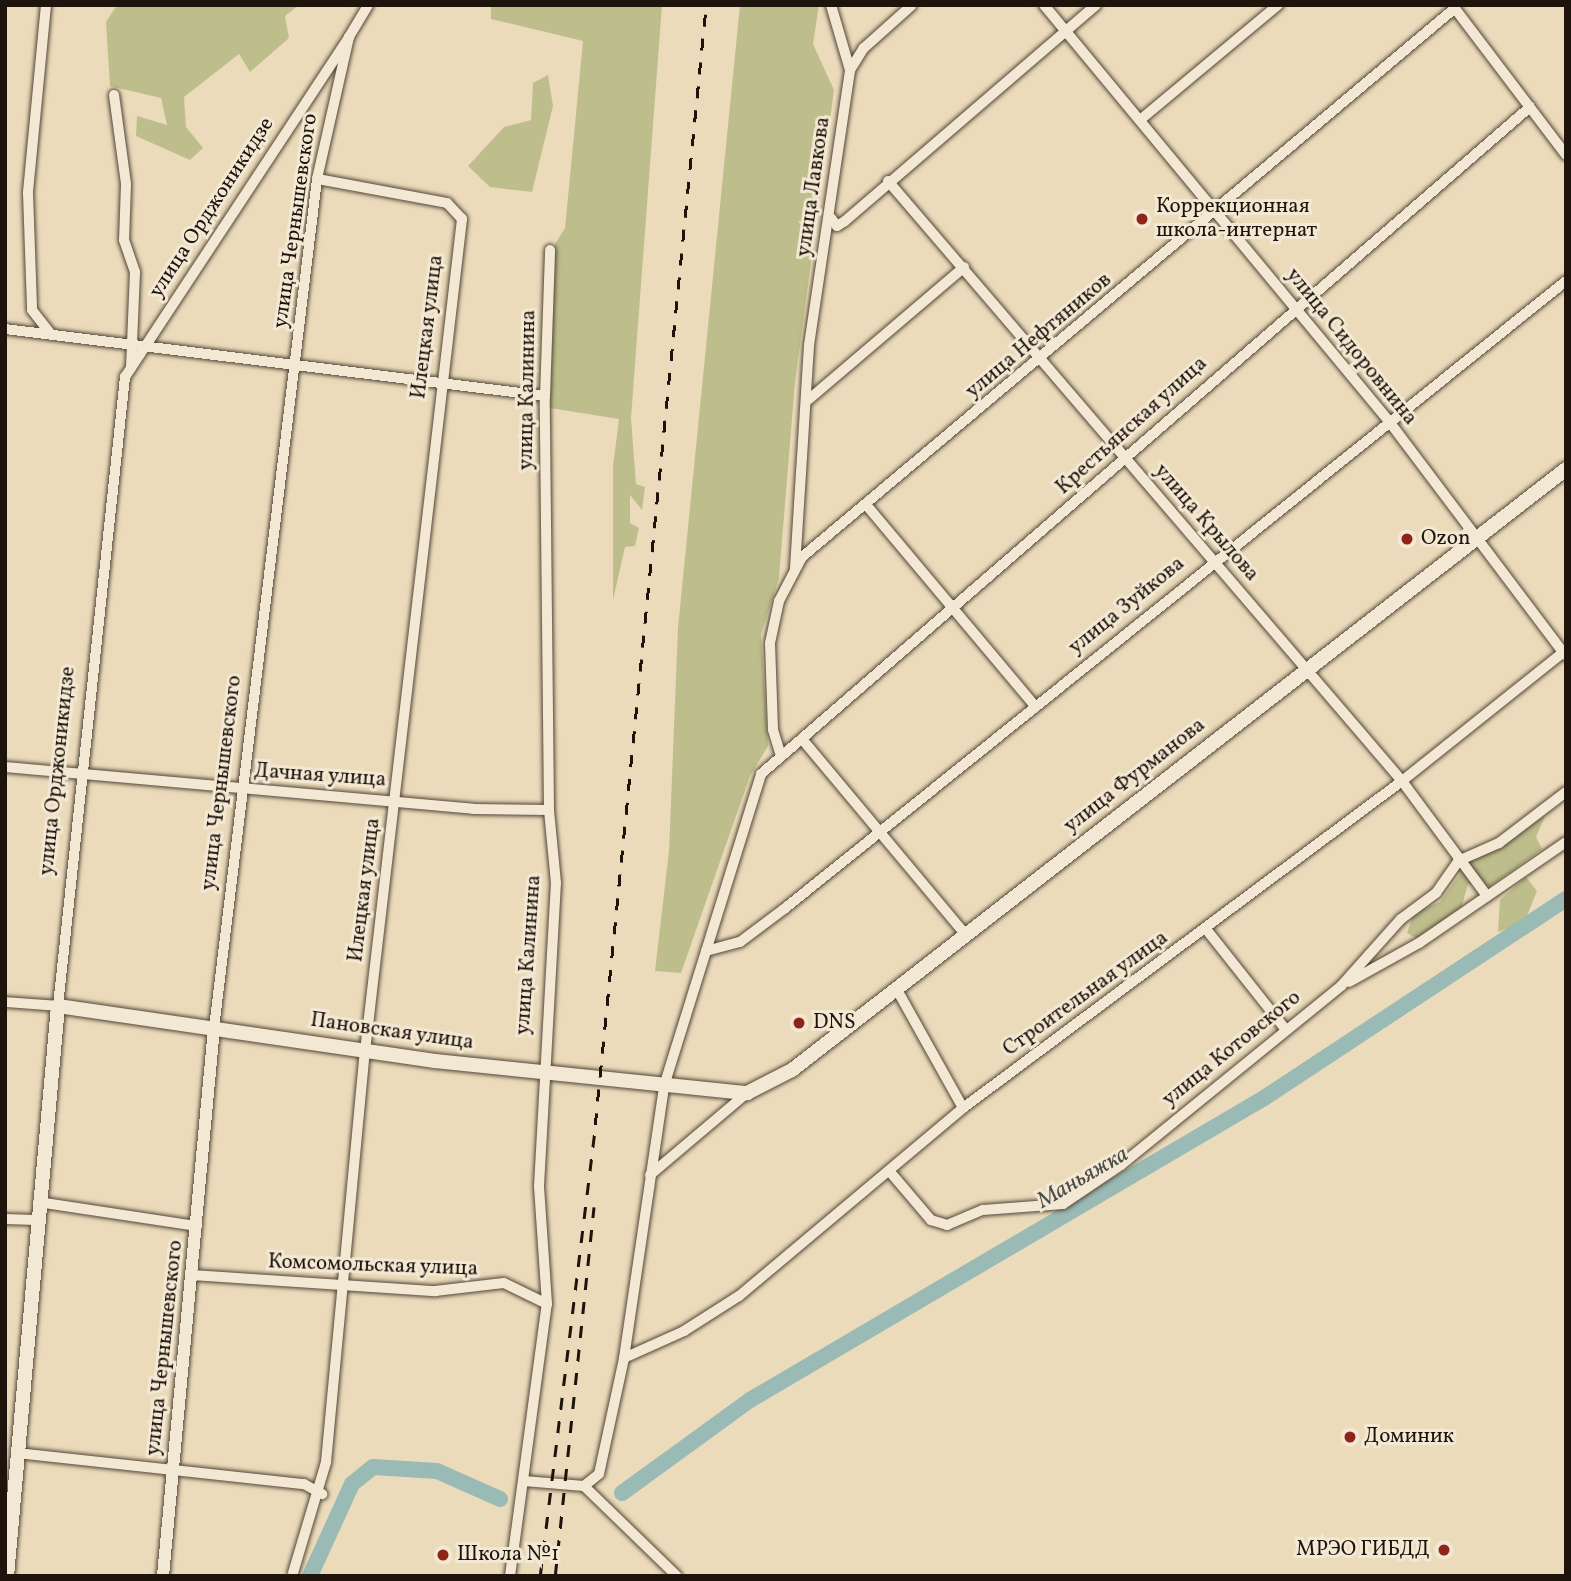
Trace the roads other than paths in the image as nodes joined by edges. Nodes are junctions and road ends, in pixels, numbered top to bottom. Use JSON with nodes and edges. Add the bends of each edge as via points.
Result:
{"nodes":[{"id":1,"x":46,"y":5,"type":"edge"},
{"id":2,"x":368,"y":5,"type":"edge"},
{"id":3,"x":831,"y":5,"type":"edge"},
{"id":4,"x":912,"y":5,"type":"edge"},
{"id":5,"x":1044,"y":5,"type":"edge"},
{"id":6,"x":1096,"y":5,"type":"edge"},
{"id":7,"x":1278,"y":5,"type":"edge"},
{"id":8,"x":1454,"y":7,"type":"edge"},
{"id":9,"x":1065,"y":32,"type":"junction"},
{"id":10,"x":349,"y":37,"type":"junction"},
{"id":11,"x":850,"y":71,"type":"junction"},
{"id":12,"x":114,"y":95,"type":"dead end"},
{"id":13,"x":1530,"y":107,"type":"junction"},
{"id":14,"x":1140,"y":120,"type":"junction"},
{"id":15,"x":1566,"y":155,"type":"edge"},
{"id":16,"x":317,"y":179,"type":"junction"},
{"id":17,"x":888,"y":181,"type":"junction"},
{"id":18,"x":1212,"y":213,"type":"junction"},
{"id":19,"x":831,"y":218,"type":"junction"},
{"id":20,"x":550,"y":250,"type":"dead end"},
{"id":21,"x":964,"y":267,"type":"junction"},
{"id":22,"x":1566,"y":281,"type":"edge"},
{"id":23,"x":1293,"y":309,"type":"junction"},
{"id":24,"x":5,"y":330,"type":"edge"},
{"id":25,"x":50,"y":333,"type":"junction"},
{"id":26,"x":132,"y":345,"type":"junction"},
{"id":27,"x":146,"y":346,"type":"junction"},
{"id":28,"x":1039,"y":362,"type":"junction"},
{"id":29,"x":295,"y":364,"type":"junction"},
{"id":30,"x":131,"y":369,"type":"junction"},
{"id":31,"x":440,"y":383,"type":"junction"},
{"id":32,"x":545,"y":396,"type":"junction"},
{"id":33,"x":808,"y":400,"type":"junction"},
{"id":34,"x":1388,"y":420,"type":"junction"},
{"id":35,"x":1125,"y":459,"type":"junction"},
{"id":36,"x":1566,"y":469,"type":"edge"},
{"id":37,"x":868,"y":507,"type":"junction"},
{"id":38,"x":1473,"y":540,"type":"junction"},
{"id":39,"x":1214,"y":561,"type":"junction"},
{"id":40,"x":795,"y":575,"type":"junction"},
{"id":41,"x":953,"y":608,"type":"junction"},
{"id":42,"x":1565,"y":652,"type":"edge"},
{"id":43,"x":1308,"y":669,"type":"junction"},
{"id":44,"x":1034,"y":705,"type":"junction"},
{"id":45,"x":802,"y":739,"type":"junction"},
{"id":46,"x":781,"y":756,"type":"junction"},
{"id":47,"x":5,"y":767,"type":"edge"},
{"id":48,"x":77,"y":776,"type":"junction"},
{"id":49,"x":1402,"y":780,"type":"junction"},
{"id":50,"x":241,"y":790,"type":"junction"},
{"id":51,"x":1566,"y":792,"type":"edge"},
{"id":52,"x":395,"y":800,"type":"junction"},
{"id":53,"x":549,"y":810,"type":"junction"},
{"id":54,"x":880,"y":830,"type":"junction"},
{"id":55,"x":1566,"y":842,"type":"edge"},
{"id":56,"x":1458,"y":861,"type":"junction"},
{"id":57,"x":1487,"y":896,"type":"junction"},
{"id":58,"x":1206,"y":929,"type":"junction"},
{"id":59,"x":965,"y":934,"type":"junction"},
{"id":60,"x":706,"y":951,"type":"junction"},
{"id":61,"x":1341,"y":986,"type":"junction"},
{"id":62,"x":896,"y":988,"type":"junction"},
{"id":63,"x":5,"y":1002,"type":"edge"},
{"id":64,"x":58,"y":1006,"type":"junction"},
{"id":65,"x":214,"y":1028,"type":"junction"},
{"id":66,"x":1286,"y":1030,"type":"junction"},
{"id":67,"x":365,"y":1051,"type":"junction"},
{"id":68,"x":541,"y":1071,"type":"junction"},
{"id":69,"x":664,"y":1086,"type":"junction"},
{"id":70,"x":747,"y":1093,"type":"junction"},
{"id":71,"x":721,"y":1095,"type":"joint"},
{"id":72,"x":963,"y":1108,"type":"junction"},
{"id":73,"x":891,"y":1173,"type":"junction"},
{"id":74,"x":650,"y":1175,"type":"junction"},
{"id":75,"x":38,"y":1202,"type":"junction"},
{"id":76,"x":5,"y":1219,"type":"edge"},
{"id":77,"x":36,"y":1220,"type":"junction"},
{"id":78,"x":197,"y":1226,"type":"junction"},
{"id":79,"x":192,"y":1275,"type":"junction"},
{"id":80,"x":341,"y":1287,"type":"junction"},
{"id":81,"x":547,"y":1304,"type":"junction"},
{"id":82,"x":624,"y":1358,"type":"junction"},
{"id":83,"x":17,"y":1453,"type":"junction"},
{"id":84,"x":172,"y":1473,"type":"junction"},
{"id":85,"x":524,"y":1481,"type":"junction"},
{"id":86,"x":584,"y":1486,"type":"junction"},
{"id":87,"x":322,"y":1494,"type":"junction"},
{"id":88,"x":293,"y":1573,"type":"dead end"},
{"id":89,"x":6,"y":1576,"type":"edge"},
{"id":90,"x":163,"y":1576,"type":"edge"},
{"id":91,"x":510,"y":1576,"type":"edge"},
{"id":92,"x":677,"y":1576,"type":"edge"}],
"edges":[{"from":1,"to":25,"type":"street","via":[[28,193],[32,310]]},
{"from":2,"to":10,"type":"street","name":"улица Чернышевского"},
{"from":3,"to":11,"type":"street"},
{"from":4,"to":11,"type":"street","name":"улица Лавкова","via":[[864,48]]},
{"from":5,"to":9,"type":"street","name":"улица Сидоровнина"},
{"from":6,"to":9,"type":"street"},
{"from":7,"to":14,"type":"street"},
{"from":8,"to":13,"type":"street"},
{"from":8,"to":18,"type":"street","name":"улица Нефтяников"},
{"from":9,"to":14,"type":"street","name":"улица Сидоровнина"},
{"from":9,"to":17,"type":"street"},
{"from":10,"to":16,"type":"street","name":"улица Чернышевского"},
{"from":10,"to":27,"type":"street","name":"улица Орджоникидзе"},
{"from":11,"to":19,"type":"street","name":"улица Лавкова"},
{"from":12,"to":26,"type":"street","via":[[126,184],[124,240],[135,272]]},
{"from":13,"to":15,"type":"street"},
{"from":13,"to":23,"type":"street","name":"Крестьянская улица"},
{"from":14,"to":18,"type":"street","name":"улица Сидоровнина"},
{"from":16,"to":29,"type":"street","name":"улица Чернышевского"},
{"from":16,"to":31,"type":"street","name":"Илецкая улица","via":[[458,209]]},
{"from":17,"to":19,"type":"street","via":[[845,221],[837,226]]},
{"from":17,"to":21,"type":"street","name":"улица Крылова"},
{"from":18,"to":23,"type":"street","name":"улица Сидоровнина"},
{"from":18,"to":28,"type":"street","name":"улица Нефтяников"},
{"from":19,"to":33,"type":"street","name":"улица Лавкова","via":[[810,345]]},
{"from":20,"to":32,"type":"street","name":"улица Калинина"},
{"from":21,"to":28,"type":"street","name":"улица Крылова"},
{"from":21,"to":33,"type":"street"},
{"from":22,"to":34,"type":"street","name":"улица Зуйкова"},
{"from":23,"to":34,"type":"street","name":"улица Сидоровнина"},
{"from":23,"to":35,"type":"street","name":"Крестьянская улица"},
{"from":24,"to":25,"type":"street"},
{"from":25,"to":26,"type":"street"},
{"from":26,"to":27,"type":"street"},
{"from":26,"to":30,"type":"street"},
{"from":27,"to":29,"type":"street"},
{"from":27,"to":30,"type":"street","name":"улица Орджоникидзе"},
{"from":28,"to":35,"type":"street","name":"улица Крылова"},
{"from":28,"to":37,"type":"street","name":"улица Нефтяников"},
{"from":29,"to":31,"type":"street"},
{"from":29,"to":50,"type":"street","name":"улица Чернышевского"},
{"from":30,"to":48,"type":"street","name":"улица Орджоникидзе","via":[[118,404]]},
{"from":31,"to":32,"type":"street"},
{"from":31,"to":52,"type":"street","name":"Илецкая улица"},
{"from":32,"to":53,"type":"street","name":"улица Калинина"},
{"from":33,"to":40,"type":"street","name":"улица Лавкова"},
{"from":34,"to":38,"type":"street","name":"улица Сидоровнина"},
{"from":34,"to":39,"type":"street","name":"улица Зуйкова"},
{"from":35,"to":39,"type":"street","name":"улица Крылова"},
{"from":35,"to":41,"type":"street","name":"Крестьянская улица"},
{"from":36,"to":38,"type":"main road","name":"улица Фурманова"},
{"from":37,"to":40,"type":"street","name":"улица Нефтяников","via":[[802,557]]},
{"from":37,"to":41,"type":"street"},
{"from":38,"to":42,"type":"street","name":"улица Сидоровнина"},
{"from":38,"to":43,"type":"main road","name":"улица Фурманова"},
{"from":39,"to":43,"type":"street","name":"улица Крылова"},
{"from":39,"to":44,"type":"street","name":"улица Зуйкова"},
{"from":40,"to":46,"type":"street","name":"улица Нефтяников","via":[[779,601],[770,643],[773,729]]},
{"from":41,"to":44,"type":"street"},
{"from":41,"to":45,"type":"street","name":"Крестьянская улица"},
{"from":42,"to":49,"type":"street","name":"Строительная улица"},
{"from":43,"to":49,"type":"street","name":"улица Крылова"},
{"from":43,"to":59,"type":"main road","name":"улица Фурманова"},
{"from":44,"to":54,"type":"street","name":"улица Зуйкова"},
{"from":45,"to":46,"type":"street","name":"Крестьянская улица"},
{"from":45,"to":54,"type":"street"},
{"from":46,"to":60,"type":"street","name":"Крестьянская улица","via":[[761,774]]},
{"from":47,"to":48,"type":"street","name":"Дачная улица"},
{"from":48,"to":50,"type":"street","name":"Дачная улица"},
{"from":48,"to":64,"type":"street","name":"улица Орджоникидзе"},
{"from":49,"to":56,"type":"street","name":"улица Крылова"},
{"from":49,"to":58,"type":"street","name":"Строительная улица"},
{"from":50,"to":52,"type":"street","name":"Дачная улица"},
{"from":50,"to":65,"type":"street","name":"улица Чернышевского"},
{"from":51,"to":56,"type":"street","via":[[1499,843]]},
{"from":52,"to":53,"type":"street","name":"Дачная улица"},
{"from":52,"to":67,"type":"street","name":"Илецкая улица"},
{"from":53,"to":68,"type":"street","name":"улица Калинина","via":[[556,883]]},
{"from":54,"to":59,"type":"street"},
{"from":54,"to":60,"type":"street","name":"улица Зуйкова","via":[[740,942]]},
{"from":55,"to":57,"type":"street"},
{"from":56,"to":57,"type":"street","name":"улица Крылова"},
{"from":56,"to":61,"type":"street","name":"улица Котовского","via":[[1436,893],[1401,919]]},
{"from":57,"to":61,"type":"street"},
{"from":58,"to":66,"type":"street"},
{"from":58,"to":72,"type":"street","name":"Строительная улица"},
{"from":59,"to":62,"type":"main road","name":"улица Фурманова"},
{"from":60,"to":69,"type":"street"},
{"from":61,"to":66,"type":"street","name":"улица Котовского"},
{"from":62,"to":70,"type":"main road","name":"улица Фурманова","via":[[792,1070]]},
{"from":62,"to":72,"type":"street"},
{"from":63,"to":64,"type":"street"},
{"from":64,"to":65,"type":"main road","name":"Пановская улица"},
{"from":64,"to":75,"type":"main road","name":"улица Орджоникидзе"},
{"from":65,"to":67,"type":"main road","name":"Пановская улица"},
{"from":65,"to":78,"type":"street","name":"улица Чернышевского"},
{"from":66,"to":73,"type":"street","name":"улица Котовского","via":[[1121,1165],[1063,1204],[983,1210],[947,1225],[930,1220]]},
{"from":67,"to":68,"type":"main road","name":"Пановская улица"},
{"from":67,"to":80,"type":"street","name":"Илецкая улица"},
{"from":68,"to":69,"type":"main road","name":"Пановская улица"},
{"from":68,"to":81,"type":"street","name":"улица Калинина","via":[[539,1186]]},
{"from":69,"to":71,"type":"main road","name":"Пановская улица"},
{"from":69,"to":74,"type":"street"},
{"from":70,"to":71,"type":"main road","name":"улица Фурманова"},
{"from":70,"to":74,"type":"street"},
{"from":72,"to":73,"type":"street","name":"Строительная улица"},
{"from":73,"to":82,"type":"street","name":"Строительная улица","via":[[720,1309]]},
{"from":74,"to":82,"type":"street"},
{"from":75,"to":77,"type":"main road","name":"улица Орджоникидзе"},
{"from":75,"to":78,"type":"street"},
{"from":76,"to":77,"type":"street"},
{"from":77,"to":83,"type":"main road","name":"улица Орджоникидзе"},
{"from":78,"to":79,"type":"street","name":"улица Чернышевского"},
{"from":79,"to":80,"type":"street","name":"Комсомольская улица"},
{"from":79,"to":84,"type":"street","name":"улица Чернышевского"},
{"from":80,"to":81,"type":"street","name":"Комсомольская улица","via":[[474,1290],[504,1283]]},
{"from":80,"to":87,"type":"street","name":"Илецкая улица"},
{"from":81,"to":85,"type":"street","name":"улица Калинина"},
{"from":82,"to":86,"type":"street","via":[[609,1444],[599,1474]]},
{"from":83,"to":84,"type":"street","via":[[93,1457]]},
{"from":83,"to":89,"type":"main road","name":"улица Орджоникидзе"},
{"from":84,"to":87,"type":"street","via":[[304,1485]]},
{"from":84,"to":90,"type":"street","name":"улица Чернышевского"},
{"from":85,"to":86,"type":"street"},
{"from":85,"to":91,"type":"street","name":"улица Калинина"},
{"from":86,"to":92,"type":"street"},
{"from":87,"to":88,"type":"street","name":"Илецкая улица"}]}
